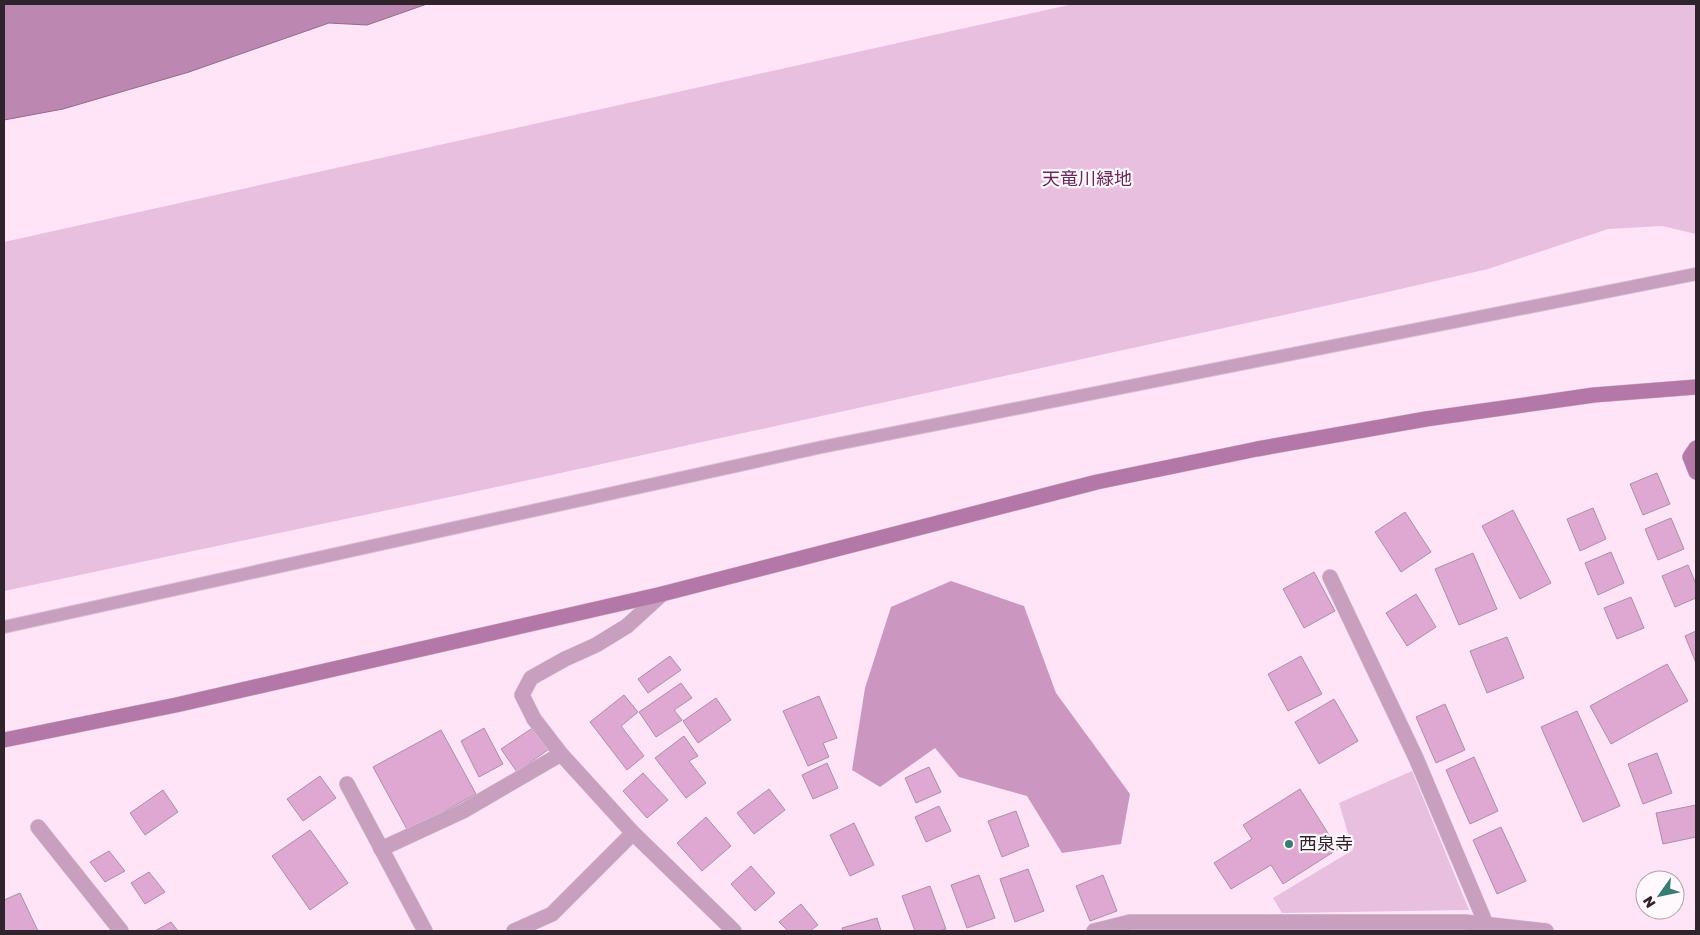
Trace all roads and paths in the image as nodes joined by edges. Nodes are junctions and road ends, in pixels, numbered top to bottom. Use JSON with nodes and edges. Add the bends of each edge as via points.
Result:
{"nodes":[{"id":1,"x":1696,"y":274,"type":"edge"},
{"id":2,"x":1696,"y":387,"type":"edge"},
{"id":3,"x":1696,"y":448,"type":"edge"},
{"id":4,"x":1696,"y":472,"type":"edge"},
{"id":5,"x":1330,"y":577,"type":"dead end"},
{"id":6,"x":662,"y":594,"type":"junction"},
{"id":7,"x":4,"y":627,"type":"edge"},
{"id":8,"x":4,"y":740,"type":"edge"},
{"id":9,"x":561,"y":754,"type":"junction"},
{"id":10,"x":347,"y":784,"type":"dead end"},
{"id":11,"x":38,"y":827,"type":"dead end"},
{"id":12,"x":633,"y":833,"type":"junction"},
{"id":13,"x":382,"y":849,"type":"junction"},
{"id":14,"x":1486,"y":924,"type":"junction"},
{"id":15,"x":121,"y":931,"type":"edge"},
{"id":16,"x":425,"y":931,"type":"edge"},
{"id":17,"x":514,"y":931,"type":"edge"},
{"id":18,"x":734,"y":931,"type":"edge"},
{"id":19,"x":1094,"y":931,"type":"edge"},
{"id":20,"x":1546,"y":931,"type":"edge"}],
"edges":[{"from":1,"to":7,"type":"lane","via":[[822,447]]},
{"from":2,"to":6,"type":"street","via":[[1584,396],[1426,419],[1257,449],[1097,482]]},
{"from":3,"to":4,"type":"street","via":[[1690,457]]},
{"from":5,"to":14,"type":"street","via":[[1416,758]]},
{"from":6,"to":8,"type":"street"},
{"from":6,"to":9,"type":"street","via":[[626,626],[531,678],[522,695],[534,719]]},
{"from":9,"to":12,"type":"street"},
{"from":9,"to":13,"type":"street","via":[[463,810]]},
{"from":10,"to":13,"type":"street"},
{"from":11,"to":15,"type":"street"},
{"from":12,"to":17,"type":"street","via":[[552,914]]},
{"from":12,"to":18,"type":"street"},
{"from":13,"to":16,"type":"street"},
{"from":14,"to":19,"type":"street","via":[[1130,922]]},
{"from":14,"to":20,"type":"street"}]}
